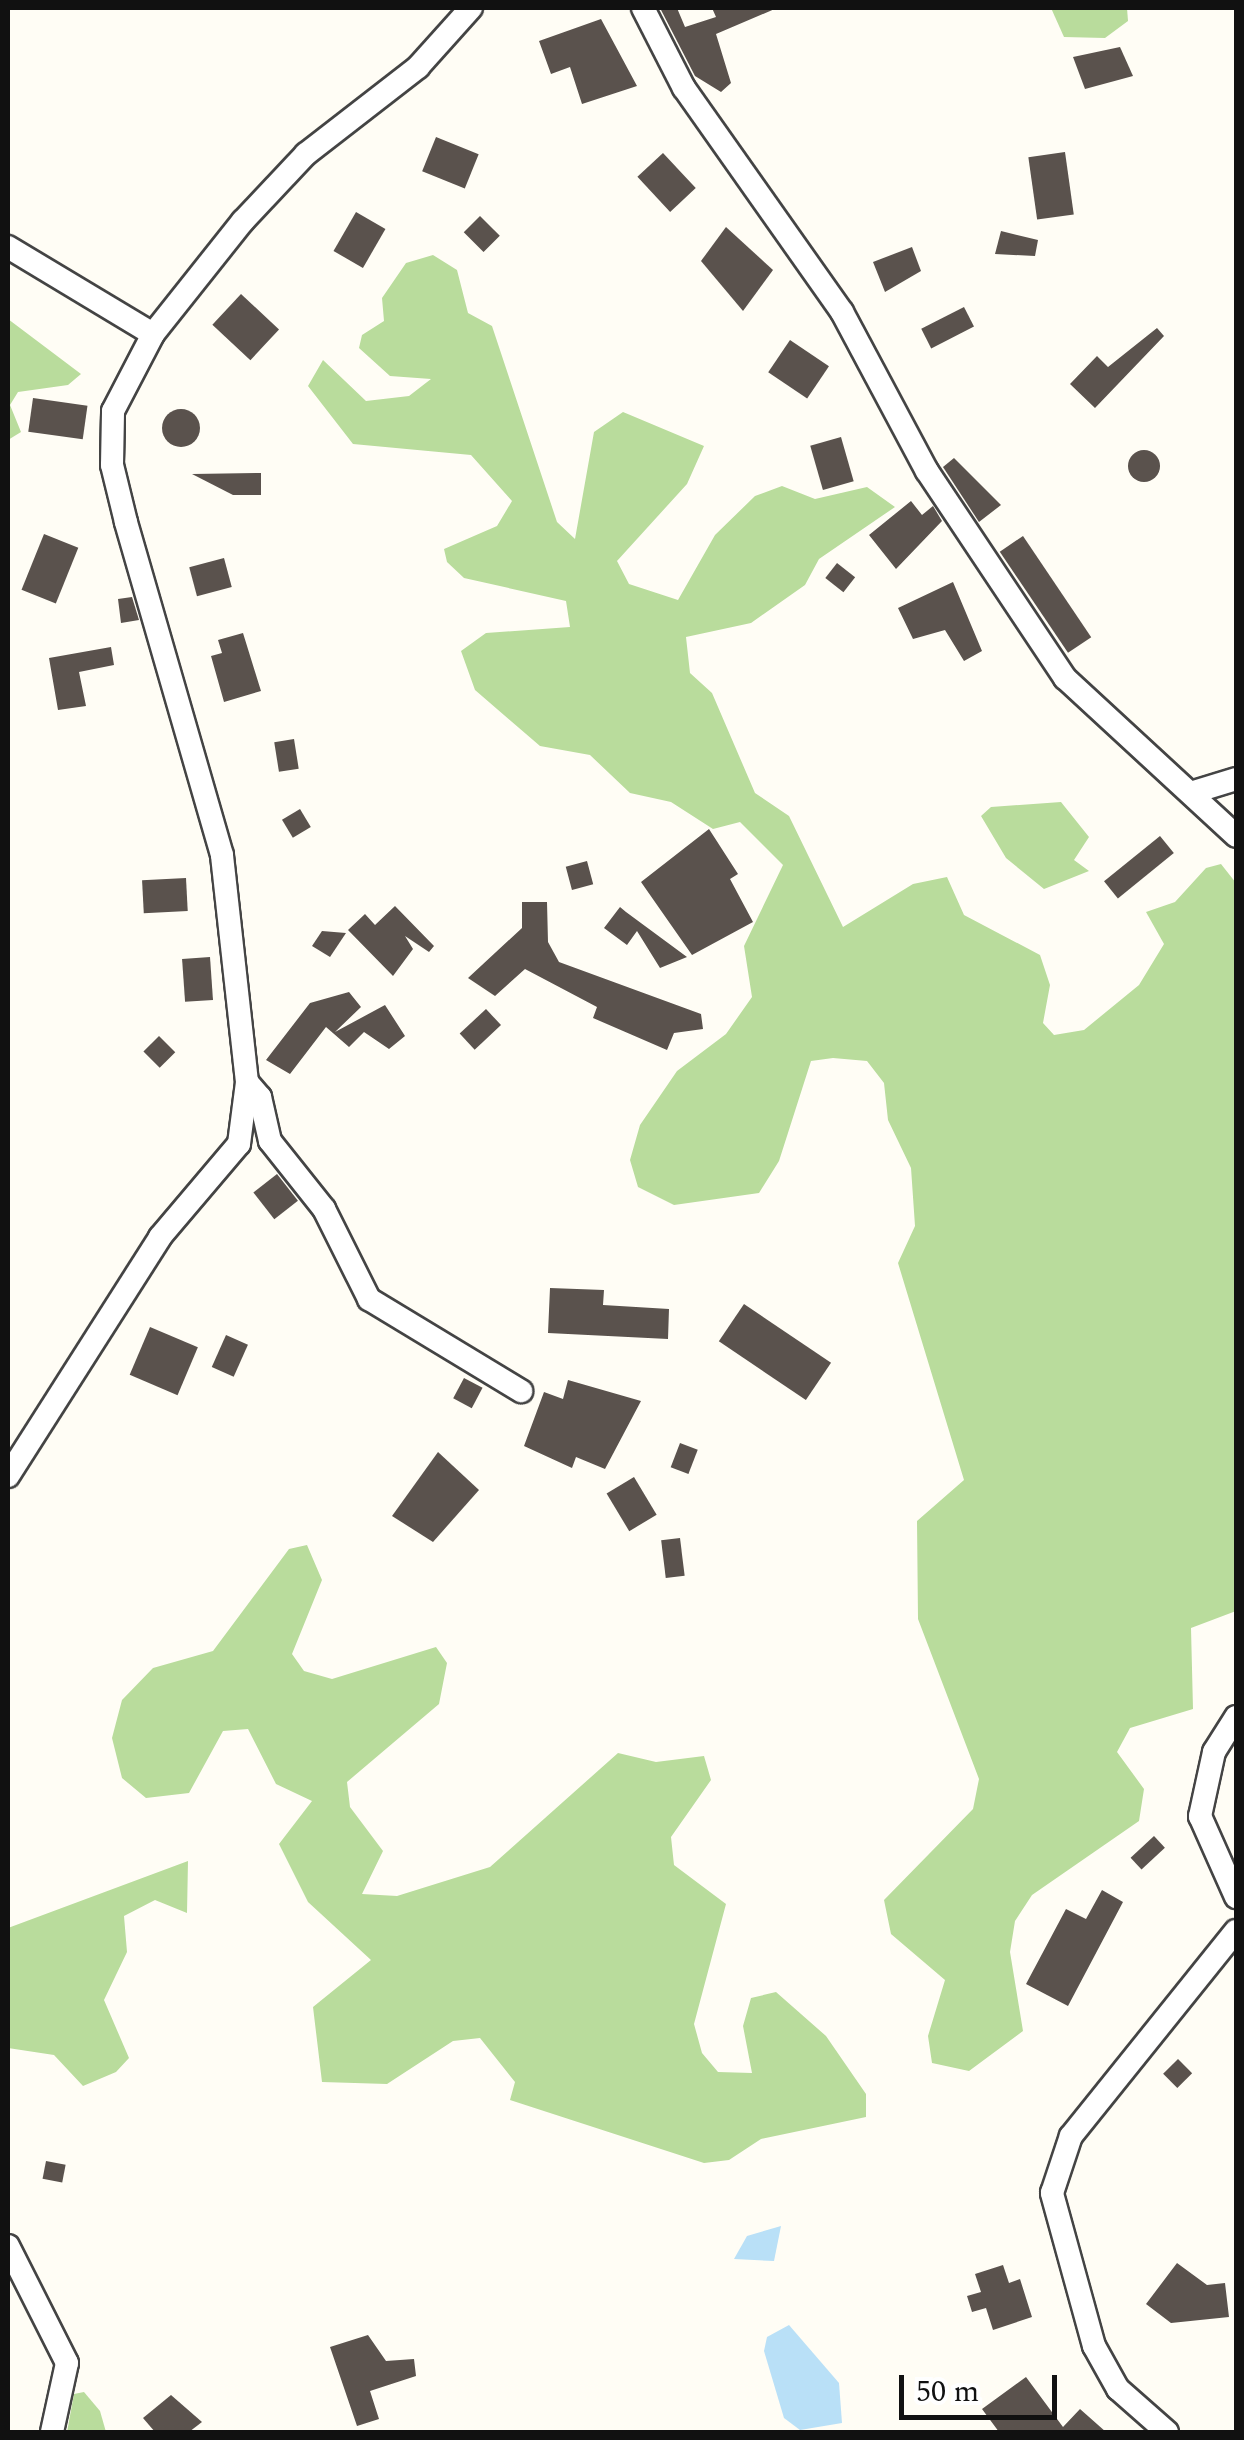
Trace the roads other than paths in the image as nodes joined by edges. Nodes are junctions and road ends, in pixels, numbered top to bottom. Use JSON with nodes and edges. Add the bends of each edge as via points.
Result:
{"nodes":[{"id":1,"x":471,"y":8,"type":"edge"},
{"id":2,"x":643,"y":8,"type":"edge"},
{"id":3,"x":8,"y":246,"type":"edge"},
{"id":4,"x":153,"y":334,"type":"junction"},
{"id":5,"x":1236,"y":779,"type":"edge"},
{"id":6,"x":1197,"y":791,"type":"junction"},
{"id":7,"x":1236,"y":836,"type":"edge"},
{"id":8,"x":246,"y":1082,"type":"junction"},
{"id":9,"x":521,"y":1391,"type":"dead end"},
{"id":10,"x":8,"y":1476,"type":"edge"},
{"id":11,"x":1236,"y":1717,"type":"edge"},
{"id":12,"x":1236,"y":1897,"type":"edge"},
{"id":13,"x":1236,"y":1931,"type":"edge"},
{"id":14,"x":8,"y":2246,"type":"edge"},
{"id":15,"x":52,"y":2432,"type":"edge"},
{"id":16,"x":1167,"y":2432,"type":"edge"}],
"edges":[{"from":1,"to":4,"type":"street","via":[[418,66],[306,154]]},
{"from":2,"to":6,"type":"street","via":[[684,88],[842,312],[927,471],[1065,678]]},
{"from":3,"to":4,"type":"street"},
{"from":4,"to":8,"type":"street","via":[[113,411],[112,465],[222,856]]},
{"from":5,"to":6,"type":"street"},
{"from":6,"to":7,"type":"street"},
{"from":8,"to":9,"type":"street","via":[[260,1096],[270,1141],[324,1209],[369,1299]]},
{"from":8,"to":10,"type":"street","via":[[239,1144],[160,1237]]},
{"from":11,"to":12,"type":"street","via":[[1214,1752],[1200,1816]]},
{"from":13,"to":16,"type":"street","via":[[1071,2136],[1052,2194],[1094,2346],[1118,2389]]},
{"from":14,"to":15,"type":"street","via":[[66,2362]]}]}
